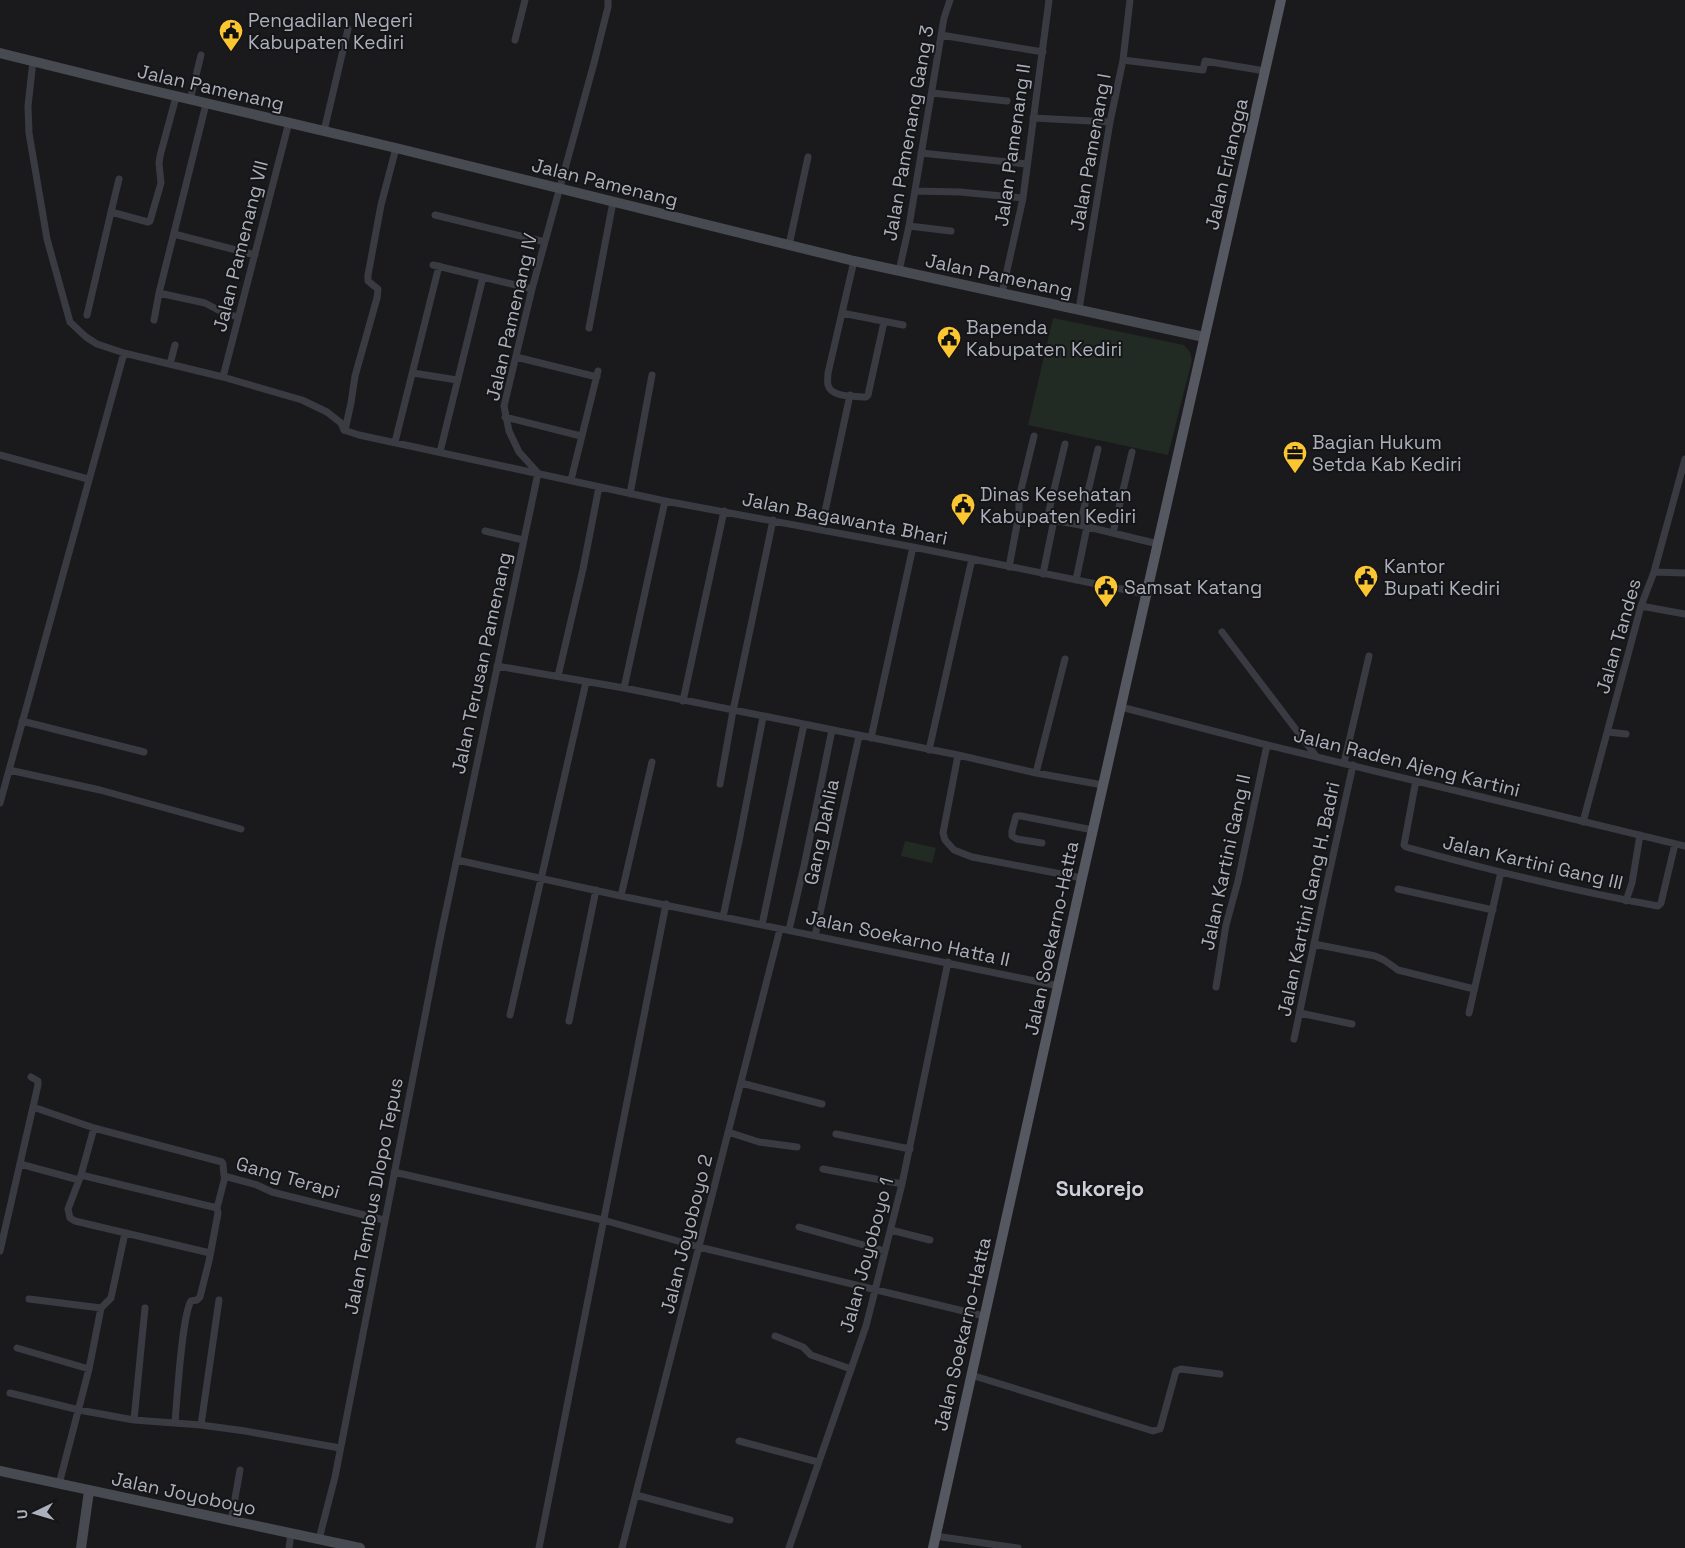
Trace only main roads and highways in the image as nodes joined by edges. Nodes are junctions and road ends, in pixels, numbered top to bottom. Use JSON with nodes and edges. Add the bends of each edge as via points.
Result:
{"nodes":[{"id":1,"x":1281,"y":0,"type":"edge"},
{"id":2,"x":0,"y":53,"type":"edge"},
{"id":3,"x":1204,"y":337,"type":"junction"},
{"id":4,"x":0,"y":1471,"type":"edge"},
{"id":5,"x":89,"y":1491,"type":"junction"},
{"id":6,"x":348,"y":1547,"type":"edge"},
{"id":7,"x":81,"y":1548,"type":"edge"},
{"id":8,"x":360,"y":1548,"type":"edge"},
{"id":9,"x":933,"y":1548,"type":"edge"}],
"edges":[{"from":1,"to":3,"type":"main road","name":"Jalan Erlangga"},
{"from":2,"to":3,"type":"main road","name":"Jalan Pamenang","via":[[854,261]]},
{"from":3,"to":9,"type":"main road","name":"Jalan Soekarno-Hatta"},
{"from":4,"to":5,"type":"main road","name":"Jalan Joyoboyo"},
{"from":5,"to":6,"type":"main road","name":"Jalan Joyoboyo"},
{"from":5,"to":7,"type":"main road"},
{"from":6,"to":8,"type":"main road","name":"Jalan Joyoboyo"}]}
